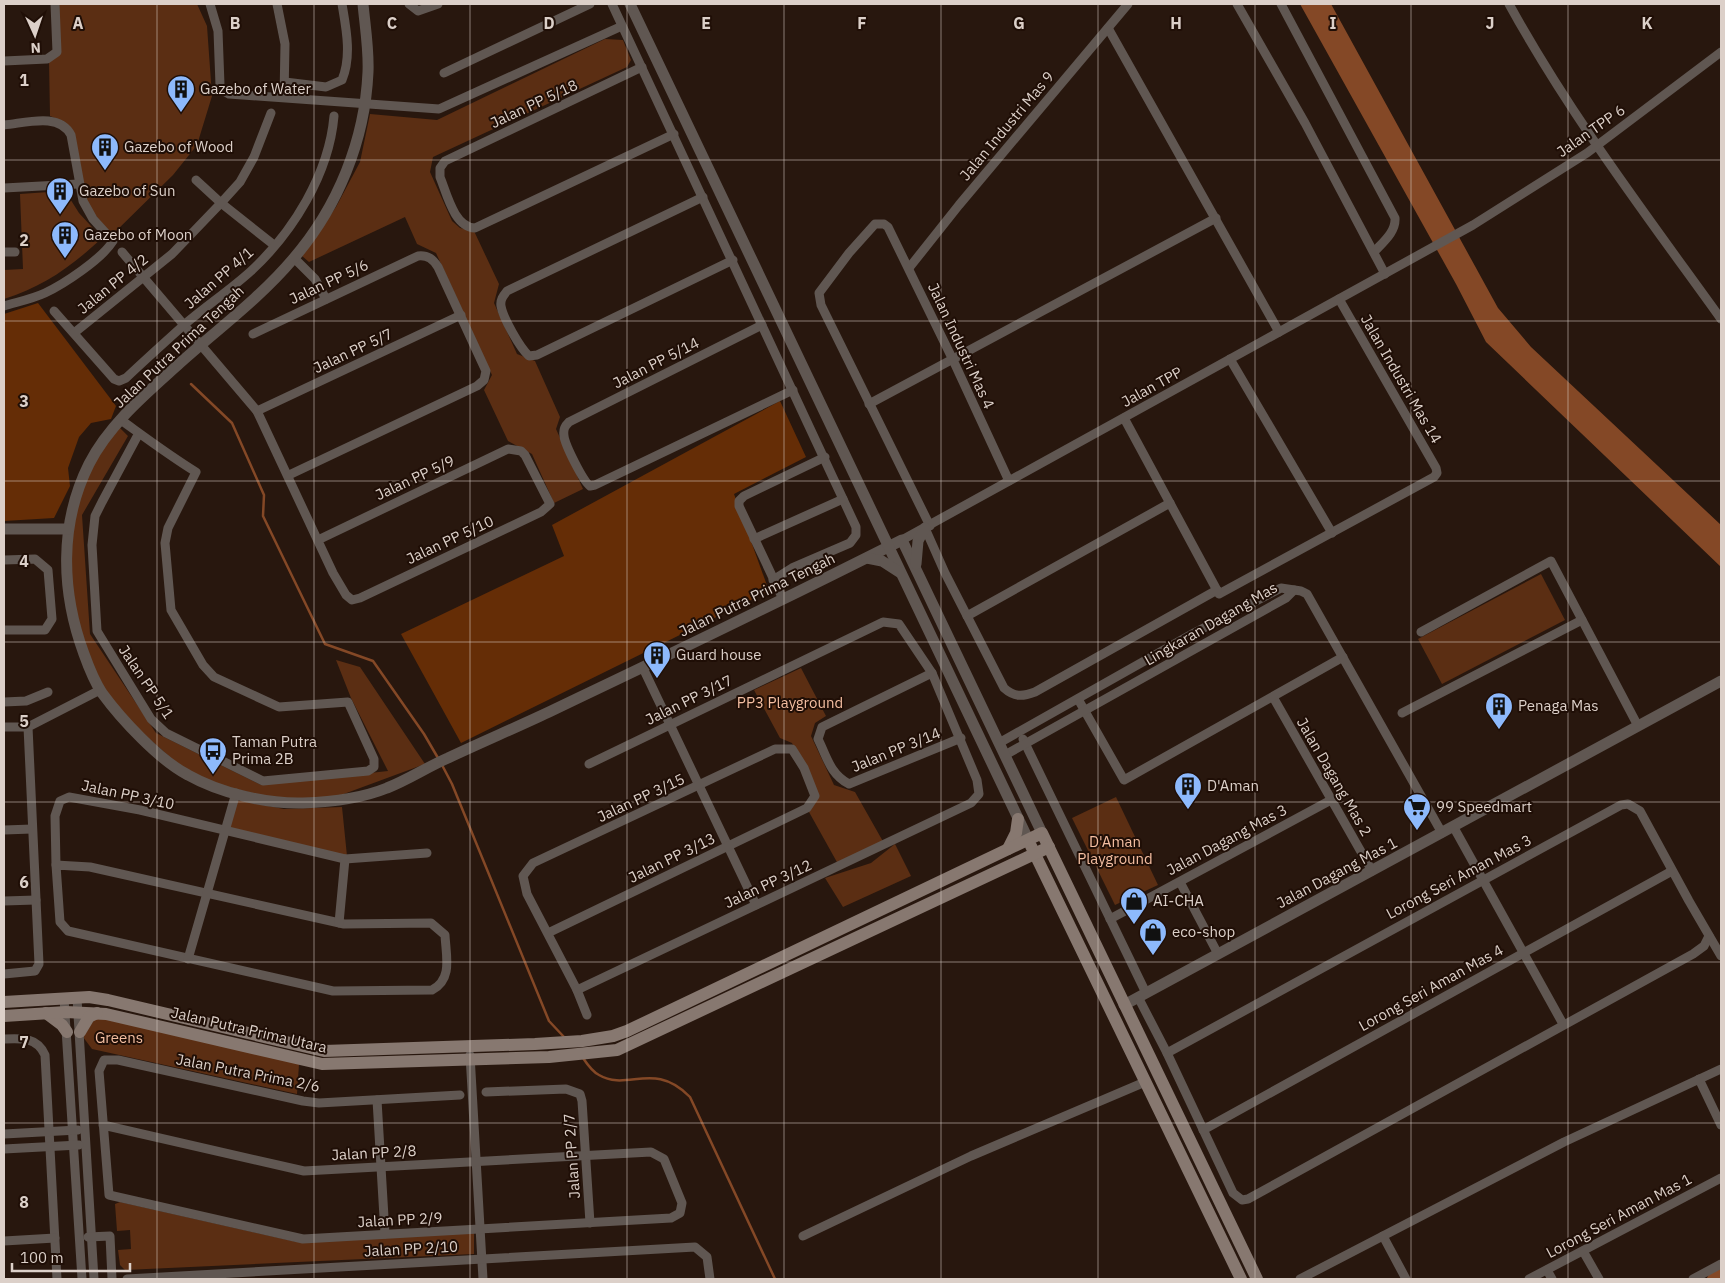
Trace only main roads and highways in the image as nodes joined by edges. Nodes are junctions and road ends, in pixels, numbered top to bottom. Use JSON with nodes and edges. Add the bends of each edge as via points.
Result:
{"nodes":[{"id":1,"x":1018,"y":819,"type":"road end"},
{"id":2,"x":1028,"y":839,"type":"junction"},
{"id":3,"x":1049,"y":847,"type":"junction"},
{"id":4,"x":1008,"y":849,"type":"junction"},
{"id":5,"x":1035,"y":854,"type":"junction"},
{"id":6,"x":1013,"y":864,"type":"junction"},
{"id":7,"x":1045,"y":875,"type":"junction"},
{"id":8,"x":4,"y":1002,"type":"edge"},
{"id":9,"x":46,"y":1013,"type":"junction"},
{"id":10,"x":97,"y":1013,"type":"junction"},
{"id":11,"x":4,"y":1016,"type":"edge"},
{"id":12,"x":1241,"y":1279,"type":"edge"},
{"id":13,"x":1256,"y":1279,"type":"edge"}],
"edges":[{"from":1,"to":4,"type":"main road","via":[[1016,833]]},
{"from":2,"to":3,"type":"main road","name":"Jalan Putra Prima Utara","via":[[1042,833]]},
{"from":2,"to":4,"type":"main road","name":"Jalan Putra Prima Utara"},
{"from":2,"to":5,"type":"main road"},
{"from":3,"to":5,"type":"main road","name":"Jalan Putra Prima Utara"},
{"from":3,"to":13,"type":"main road"},
{"from":4,"to":8,"type":"main road","name":"Jalan Putra Prima Utara","via":[[627,1031],[582,1041],[324,1051],[108,1000],[71,998]]},
{"from":5,"to":6,"type":"main road","name":"Jalan Putra Prima Utara"},
{"from":5,"to":7,"type":"main road"},
{"from":6,"to":7,"type":"main road","via":[[1024,865]]},
{"from":6,"to":10,"type":"main road","name":"Jalan Putra Prima Utara","via":[[617,1050],[549,1057],[322,1064]]},
{"from":7,"to":12,"type":"main road"},
{"from":9,"to":10,"type":"main road","name":"Jalan Putra Prima Utara"},
{"from":9,"to":10,"type":"main road","via":[[74,1032]]},
{"from":9,"to":11,"type":"main road","name":"Jalan Putra Prima Utara"}]}
